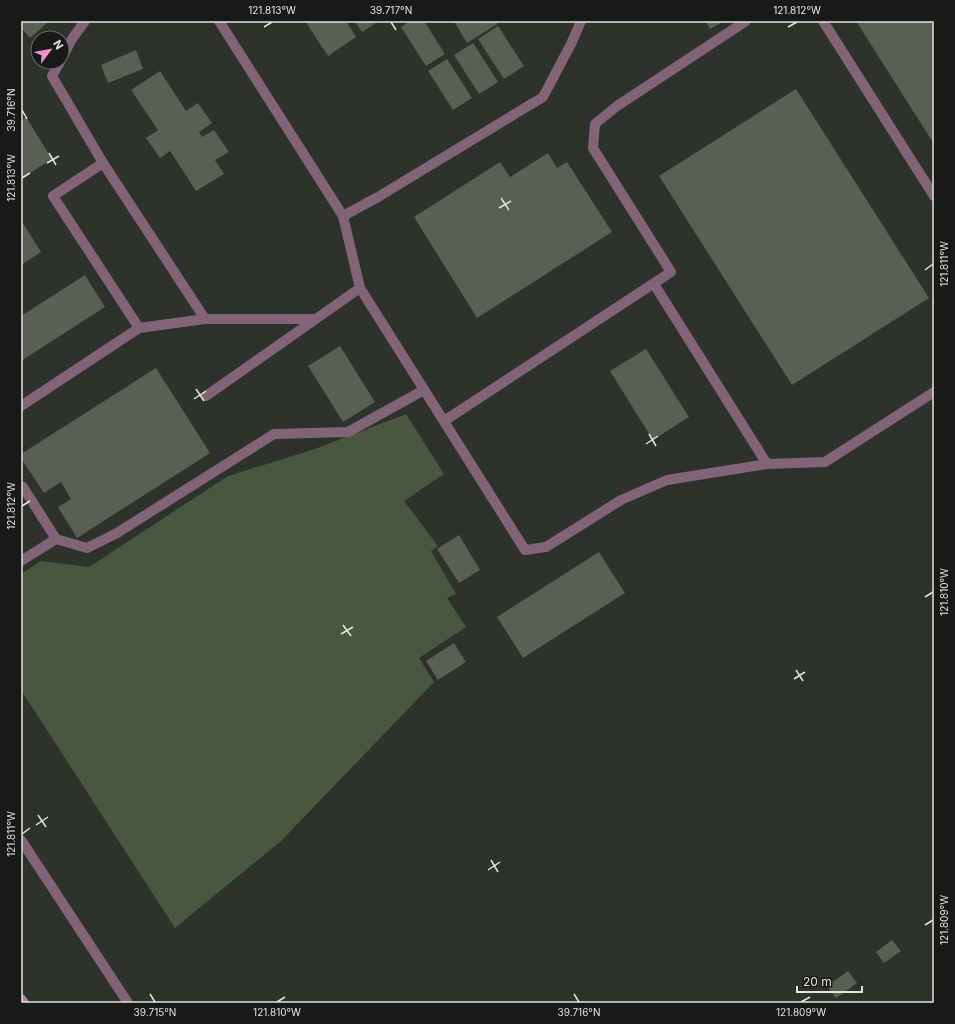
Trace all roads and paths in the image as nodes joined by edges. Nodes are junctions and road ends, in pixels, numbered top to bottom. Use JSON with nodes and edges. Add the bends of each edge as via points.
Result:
{"nodes":[{"id":1,"x":85,"y":21,"type":"edge"},
{"id":2,"x":219,"y":21,"type":"edge"},
{"id":3,"x":581,"y":21,"type":"edge"},
{"id":4,"x":746,"y":21,"type":"edge"},
{"id":5,"x":823,"y":21,"type":"edge"},
{"id":6,"x":70,"y":43,"type":"edge"},
{"id":7,"x":55,"y":70,"type":"edge"},
{"id":8,"x":103,"y":163,"type":"junction"},
{"id":9,"x":934,"y":196,"type":"edge"},
{"id":10,"x":343,"y":216,"type":"junction"},
{"id":11,"x":654,"y":284,"type":"junction"},
{"id":12,"x":360,"y":288,"type":"junction"},
{"id":13,"x":205,"y":319,"type":"junction"},
{"id":14,"x":315,"y":320,"type":"junction"},
{"id":15,"x":139,"y":328,"type":"junction"},
{"id":16,"x":424,"y":390,"type":"junction"},
{"id":17,"x":934,"y":392,"type":"edge"},
{"id":18,"x":206,"y":396,"type":"dead end"},
{"id":19,"x":21,"y":406,"type":"edge"},
{"id":20,"x":444,"y":421,"type":"junction"},
{"id":21,"x":767,"y":464,"type":"junction"},
{"id":22,"x":21,"y":488,"type":"edge"},
{"id":23,"x":56,"y":539,"type":"junction"},
{"id":24,"x":21,"y":561,"type":"edge"},
{"id":25,"x":21,"y":840,"type":"edge"},
{"id":26,"x":21,"y":999,"type":"edge"},
{"id":27,"x":24,"y":1003,"type":"edge"},
{"id":28,"x":128,"y":1003,"type":"edge"}],
"edges":[{"from":1,"to":6,"type":"lane"},
{"from":2,"to":10,"type":"lane"},
{"from":3,"to":10,"type":"lane","via":[[543,97]]},
{"from":4,"to":11,"type":"lane","via":[[617,106],[595,124],[593,148],[671,272]]},
{"from":5,"to":9,"type":"lane"},
{"from":7,"to":8,"type":"lane","via":[[52,76]]},
{"from":8,"to":13,"type":"lane"},
{"from":8,"to":15,"type":"lane","via":[[53,196]]},
{"from":10,"to":12,"type":"lane"},
{"from":11,"to":20,"type":"lane"},
{"from":11,"to":21,"type":"lane"},
{"from":12,"to":14,"type":"lane"},
{"from":12,"to":16,"type":"lane"},
{"from":13,"to":14,"type":"lane"},
{"from":13,"to":15,"type":"lane"},
{"from":14,"to":18,"type":"lane"},
{"from":15,"to":19,"type":"lane"},
{"from":16,"to":20,"type":"lane"},
{"from":16,"to":23,"type":"lane","via":[[348,432],[274,434],[117,533],[86,548]]},
{"from":17,"to":21,"type":"lane","via":[[825,462]]},
{"from":20,"to":21,"type":"lane","via":[[525,550],[546,547],[621,500],[667,480]]},
{"from":22,"to":23,"type":"lane","via":[[23,487]]},
{"from":23,"to":24,"type":"lane"},
{"from":25,"to":28,"type":"lane"},
{"from":26,"to":27,"type":"main road"}]}
